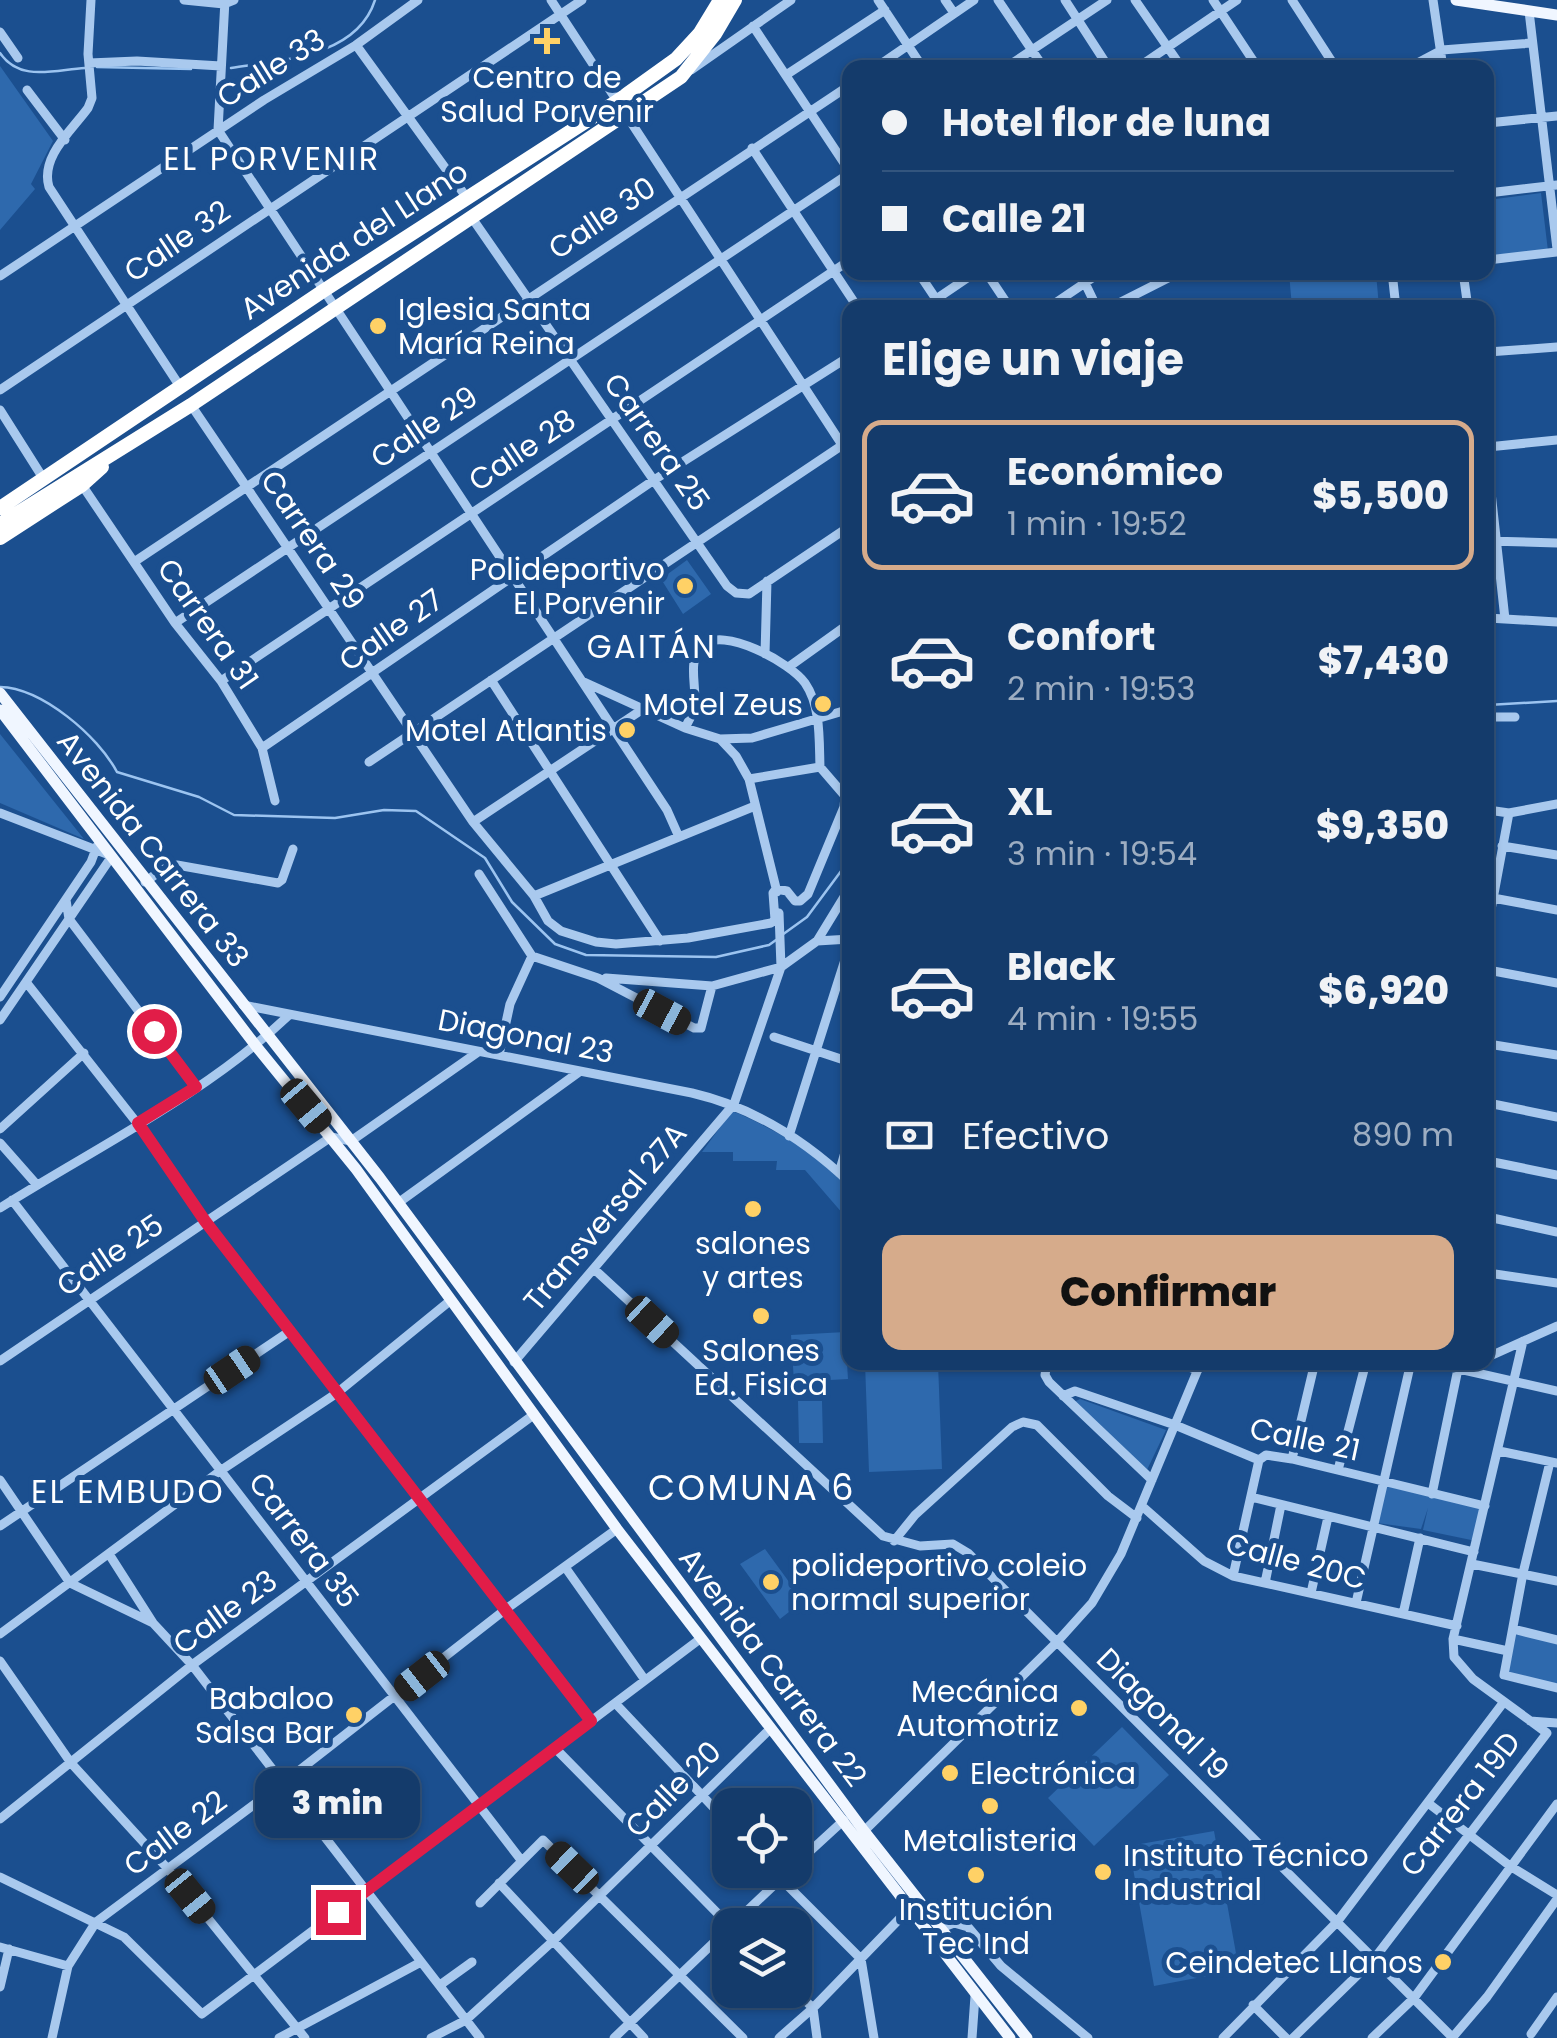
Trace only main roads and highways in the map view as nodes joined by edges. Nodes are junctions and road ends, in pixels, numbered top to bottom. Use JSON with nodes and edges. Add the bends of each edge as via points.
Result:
{"nodes":[{"id":1,"x":720,"y":0,"type":"edge"},
{"id":2,"x":735,"y":0,"type":"edge"},
{"id":3,"x":1456,"y":0,"type":"edge"},
{"id":4,"x":1557,"y":15,"type":"edge"},
{"id":5,"x":126,"y":448,"type":"junction"},
{"id":6,"x":0,"y":508,"type":"edge"},
{"id":7,"x":0,"y":524,"type":"edge"},
{"id":8,"x":0,"y":538,"type":"edge"},
{"id":9,"x":0,"y":693,"type":"edge"},
{"id":10,"x":0,"y":710,"type":"edge"},
{"id":11,"x":261,"y":1042,"type":"junction"},
{"id":12,"x":859,"y":1836,"type":"junction"},
{"id":13,"x":1010,"y":2038,"type":"edge"},
{"id":14,"x":1027,"y":2038,"type":"edge"}],
"edges":[{"from":1,"to":6,"type":"highway","name":"Avenida del Llano","via":[[676,60]]},
{"from":2,"to":5,"type":"highway","name":"Avenida del Llano","via":[[680,77]]},
{"from":3,"to":4,"type":"main road"},
{"from":5,"to":7,"type":"highway","name":"Avenida del Llano"},
{"from":5,"to":8,"type":"highway"},
{"from":9,"to":11,"type":"main road","name":"Avenida Carrera 33","via":[[242,1005]]},
{"from":10,"to":11,"type":"main road","name":"Avenida Carrera 33","via":[[96,844]]},
{"from":11,"to":12,"type":"main road","name":"Avenida Carrera 22","via":[[617,1530],[840,1823]]},
{"from":11,"to":12,"type":"main road","name":"Avenida Carrera 22","via":[[398,1202],[852,1814]]},
{"from":12,"to":13,"type":"main road","name":"Avenida Carrera 22"},
{"from":12,"to":14,"type":"main road","name":"Avenida Carrera 22"}]}
